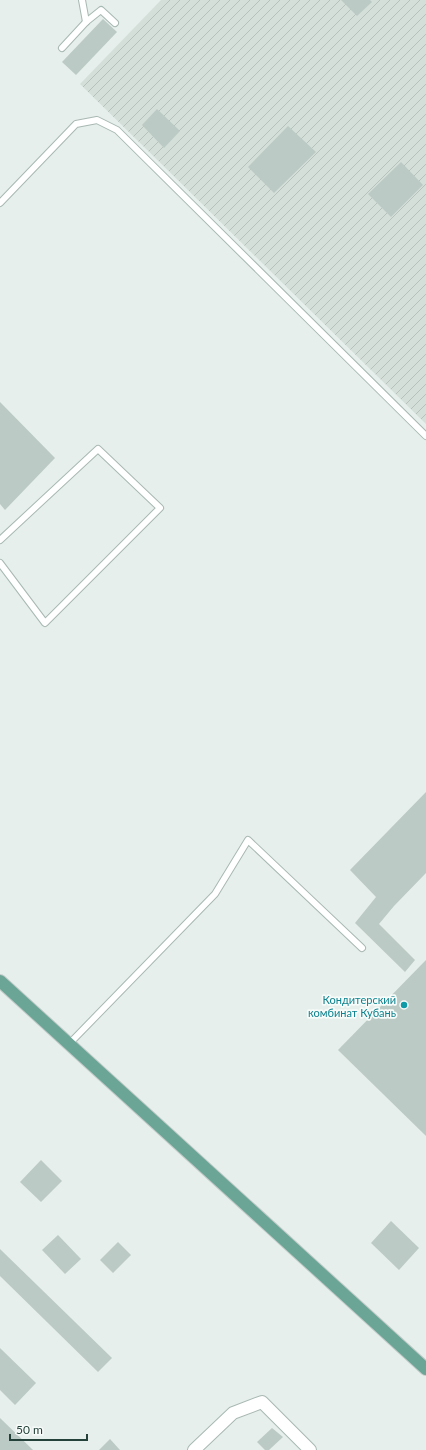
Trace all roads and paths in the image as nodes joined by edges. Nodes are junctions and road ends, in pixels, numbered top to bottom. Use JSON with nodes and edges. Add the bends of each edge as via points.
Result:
{"nodes":[{"id":1,"x":82,"y":0,"type":"edge"},
{"id":2,"x":86,"y":22,"type":"junction"},
{"id":3,"x":115,"y":22,"type":"dead end"},
{"id":4,"x":62,"y":48,"type":"dead end"},
{"id":5,"x":0,"y":203,"type":"edge"},
{"id":6,"x":426,"y":436,"type":"edge"},
{"id":7,"x":0,"y":540,"type":"edge"},
{"id":8,"x":0,"y":563,"type":"edge"},
{"id":9,"x":362,"y":948,"type":"dead end"},
{"id":10,"x":0,"y":980,"type":"edge"},
{"id":11,"x":69,"y":1044,"type":"junction"},
{"id":12,"x":426,"y":1369,"type":"edge"},
{"id":13,"x":194,"y":1450,"type":"edge"},
{"id":14,"x":310,"y":1450,"type":"edge"}],
"edges":[{"from":1,"to":2,"type":"lane"},
{"from":2,"to":3,"type":"lane","via":[[101,10]]},
{"from":2,"to":4,"type":"lane"},
{"from":5,"to":6,"type":"lane","via":[[76,124],[97,120],[117,130]]},
{"from":7,"to":8,"type":"lane","via":[[98,449],[160,508],[45,624]]},
{"from":9,"to":11,"type":"lane","via":[[248,840],[215,894]]},
{"from":10,"to":11,"type":"main road"},
{"from":11,"to":12,"type":"main road"},
{"from":13,"to":14,"type":"street","via":[[233,1413],[262,1402]]}]}
